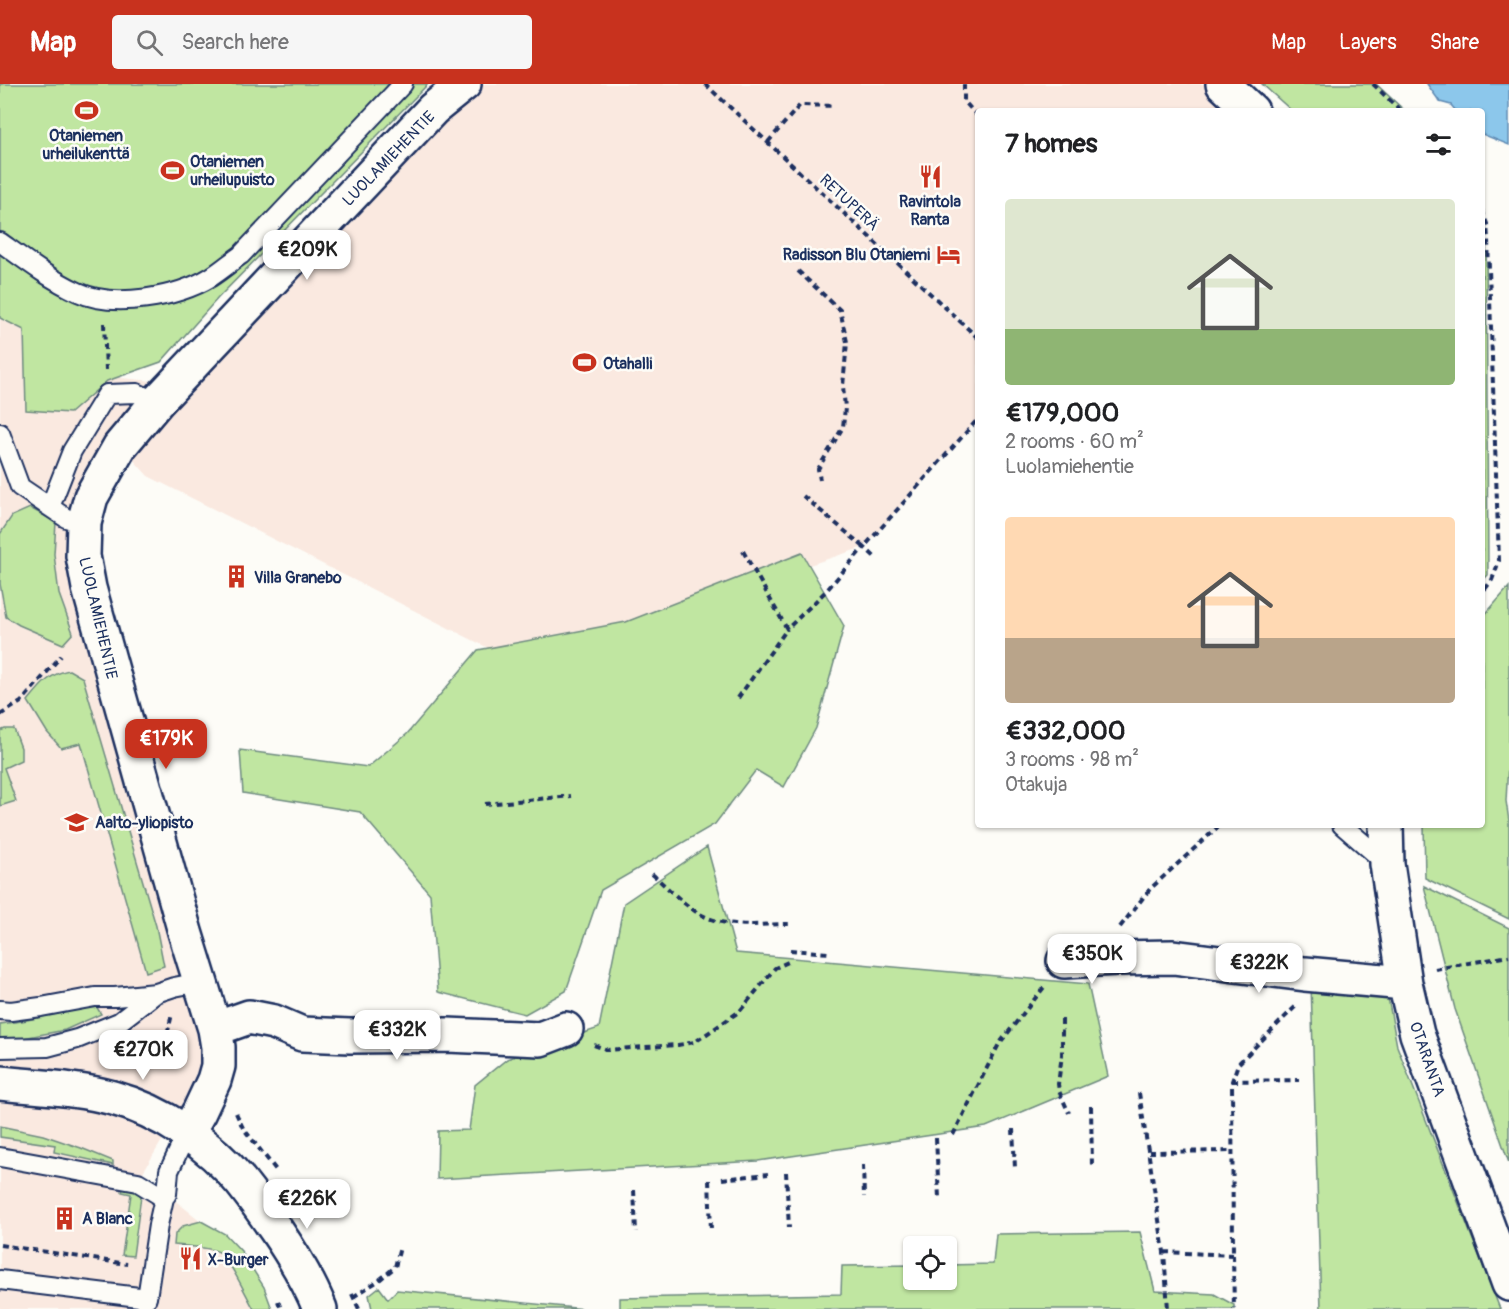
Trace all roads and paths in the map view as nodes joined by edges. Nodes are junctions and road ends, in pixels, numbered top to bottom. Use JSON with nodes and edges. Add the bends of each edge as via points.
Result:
{"nodes":[{"id":1,"x":403,"y":84,"type":"edge"},
{"id":2,"x":464,"y":84,"type":"edge"},
{"id":3,"x":705,"y":84,"type":"edge"},
{"id":4,"x":964,"y":84,"type":"edge"},
{"id":5,"x":1223,"y":84,"type":"edge"},
{"id":6,"x":1373,"y":84,"type":"edge"},
{"id":7,"x":835,"y":106,"type":"dead end"},
{"id":8,"x":1249,"y":108,"type":"edge"},
{"id":9,"x":1398,"y":108,"type":"edge"},
{"id":10,"x":975,"y":114,"type":"edge"},
{"id":11,"x":768,"y":142,"type":"junction"},
{"id":12,"x":1485,"y":218,"type":"edge"},
{"id":13,"x":0,"y":242,"type":"edge"},
{"id":14,"x":798,"y":271,"type":"dead end"},
{"id":15,"x":104,"y":329,"type":"dead end"},
{"id":16,"x":975,"y":335,"type":"edge"},
{"id":17,"x":104,"y":360,"type":"dead end"},
{"id":18,"x":157,"y":402,"type":"junction"},
{"id":19,"x":975,"y":422,"type":"edge"},
{"id":20,"x":0,"y":433,"type":"edge"},
{"id":21,"x":820,"y":480,"type":"dead end"},
{"id":22,"x":803,"y":496,"type":"dead end"},
{"id":23,"x":50,"y":507,"type":"junction"},
{"id":24,"x":84,"y":523,"type":"junction"},
{"id":25,"x":864,"y":547,"type":"junction"},
{"id":26,"x":743,"y":551,"type":"dead end"},
{"id":27,"x":878,"y":559,"type":"dead end"},
{"id":28,"x":1485,"y":589,"type":"edge"},
{"id":29,"x":787,"y":628,"type":"junction"},
{"id":30,"x":61,"y":656,"type":"dead end"},
{"id":31,"x":738,"y":698,"type":"dead end"},
{"id":32,"x":0,"y":715,"type":"edge"},
{"id":33,"x":571,"y":796,"type":"dead end"},
{"id":34,"x":485,"y":804,"type":"dead end"},
{"id":35,"x":1217,"y":828,"type":"edge"},
{"id":36,"x":1345,"y":828,"type":"edge"},
{"id":37,"x":1386,"y":828,"type":"edge"},
{"id":38,"x":1387,"y":864,"type":"junction"},
{"id":39,"x":652,"y":874,"type":"dead end"},
{"id":40,"x":1150,"y":889,"type":"dead end"},
{"id":41,"x":791,"y":924,"type":"dead end"},
{"id":42,"x":790,"y":950,"type":"dead end"},
{"id":43,"x":830,"y":953,"type":"dead end"},
{"id":44,"x":1509,"y":956,"type":"edge"},
{"id":45,"x":1064,"y":961,"type":"joint"},
{"id":46,"x":788,"y":962,"type":"dead end"},
{"id":47,"x":1419,"y":976,"type":"junction"},
{"id":48,"x":200,"y":982,"type":"junction"},
{"id":49,"x":156,"y":993,"type":"junction"},
{"id":50,"x":1296,"y":1006,"type":"dead end"},
{"id":51,"x":0,"y":1010,"type":"edge"},
{"id":52,"x":1062,"y":1019,"type":"dead end"},
{"id":53,"x":215,"y":1029,"type":"junction"},
{"id":54,"x":566,"y":1029,"type":"joint"},
{"id":55,"x":0,"y":1048,"type":"edge"},
{"id":56,"x":1299,"y":1080,"type":"dead end"},
{"id":57,"x":1232,"y":1081,"type":"junction"},
{"id":58,"x":0,"y":1083,"type":"edge"},
{"id":59,"x":1139,"y":1092,"type":"dead end"},
{"id":60,"x":1091,"y":1106,"type":"dead end"},
{"id":61,"x":1070,"y":1113,"type":"dead end"},
{"id":62,"x":1013,"y":1129,"type":"dead end"},
{"id":63,"x":187,"y":1133,"type":"junction"},
{"id":64,"x":953,"y":1136,"type":"dead end"},
{"id":65,"x":936,"y":1138,"type":"dead end"},
{"id":66,"x":1233,"y":1151,"type":"junction"},
{"id":67,"x":1149,"y":1152,"type":"junction"},
{"id":68,"x":0,"y":1157,"type":"edge"},
{"id":69,"x":863,"y":1165,"type":"dead end"},
{"id":70,"x":1092,"y":1167,"type":"dead end"},
{"id":71,"x":1015,"y":1168,"type":"dead end"},
{"id":72,"x":786,"y":1172,"type":"dead end"},
{"id":73,"x":768,"y":1174,"type":"dead end"},
{"id":74,"x":722,"y":1179,"type":"dead end"},
{"id":75,"x":709,"y":1180,"type":"dead end"},
{"id":76,"x":634,"y":1190,"type":"dead end"},
{"id":77,"x":864,"y":1197,"type":"dead end"},
{"id":78,"x":164,"y":1198,"type":"junction"},
{"id":79,"x":939,"y":1198,"type":"dead end"},
{"id":80,"x":789,"y":1228,"type":"dead end"},
{"id":81,"x":711,"y":1230,"type":"dead end"},
{"id":82,"x":636,"y":1232,"type":"dead end"},
{"id":83,"x":1,"y":1247,"type":"edge"},
{"id":84,"x":400,"y":1247,"type":"dead end"},
{"id":85,"x":1164,"y":1252,"type":"junction"},
{"id":86,"x":1233,"y":1255,"type":"junction"},
{"id":87,"x":152,"y":1267,"type":"junction"},
{"id":88,"x":0,"y":1280,"type":"edge"},
{"id":89,"x":1509,"y":1284,"type":"edge"},
{"id":90,"x":353,"y":1297,"type":"dead end"},
{"id":91,"x":320,"y":1309,"type":"edge"},
{"id":92,"x":1168,"y":1309,"type":"edge"},
{"id":93,"x":1234,"y":1309,"type":"edge"}],
"edges":[{"from":1,"to":13,"type":"lane","via":[[241,255],[210,278],[184,290],[151,299],[105,300],[80,293]]},
{"from":2,"to":18,"type":"street","name":"LUOLAMIEHENTIE","via":[[433,110]]},
{"from":3,"to":11,"type":"path","name":"RETUPERÄ"},
{"from":4,"to":10,"type":"path","via":[[964,101]]},
{"from":5,"to":8,"type":"street"},
{"from":6,"to":9,"type":"path"},
{"from":7,"to":11,"type":"path","via":[[800,105]]},
{"from":11,"to":16,"type":"path","name":"RETUPERÄ"},
{"from":12,"to":28,"type":"path","via":[[1499,561]]},
{"from":14,"to":21,"type":"path","via":[[840,310],[847,342],[843,427],[818,469]]},
{"from":15,"to":17,"type":"path"},
{"from":18,"to":23,"type":"lane","via":[[136,393],[108,394],[72,451]]},
{"from":18,"to":24,"type":"street","name":"LUOLAMIEHENTIE","via":[[120,446],[91,497]]},
{"from":19,"to":25,"type":"path"},
{"from":20,"to":23,"type":"lane","via":[[20,487]]},
{"from":22,"to":25,"type":"path"},
{"from":23,"to":24,"type":"lane","via":[[66,518]]},
{"from":24,"to":48,"type":"street","name":"LUOLAMIEHENTIE","via":[[83,556],[89,588]]},
{"from":25,"to":27,"type":"path"},
{"from":25,"to":29,"type":"path"},
{"from":26,"to":29,"type":"path"},
{"from":29,"to":31,"type":"path"},
{"from":30,"to":32,"type":"path","via":[[21,702]]},
{"from":33,"to":34,"type":"path"},
{"from":35,"to":40,"type":"path"},
{"from":36,"to":38,"type":"lane"},
{"from":37,"to":38,"type":"street","name":"OTARANTA"},
{"from":38,"to":47,"type":"street","name":"OTARANTA"},
{"from":39,"to":41,"type":"path","via":[[696,911],[716,921]]},
{"from":42,"to":43,"type":"path"},
{"from":44,"to":47,"type":"path"},
{"from":45,"to":47,"type":"street","via":[[1173,957],[1305,974]]},
{"from":45,"to":64,"type":"path","via":[[999,1044]]},
{"from":46,"to":54,"type":"path","via":[[775,968],[740,1011],[695,1041],[678,1046],[608,1050],[583,1042]]},
{"from":47,"to":89,"type":"street","name":"OTARANTA","via":[[1417,1034]]},
{"from":48,"to":49,"type":"lane"},
{"from":48,"to":53,"type":"street","name":"LUOLAMIEHENTIE"},
{"from":49,"to":51,"type":"lane"},
{"from":49,"to":55,"type":"lane","via":[[118,1022],[77,1039],[47,1047]]},
{"from":50,"to":57,"type":"path","via":[[1238,1064]]},
{"from":52,"to":61,"type":"path","via":[[1058,1084]]},
{"from":53,"to":54,"type":"street","via":[[249,1017],[302,1034],[351,1036],[540,1039]]},
{"from":53,"to":63,"type":"street","name":"LUOLAMIEHENTIE","via":[[218,1066]]},
{"from":56,"to":57,"type":"path"},
{"from":57,"to":66,"type":"path"},
{"from":58,"to":63,"type":"street","via":[[113,1098]]},
{"from":59,"to":67,"type":"path"},
{"from":60,"to":70,"type":"path"},
{"from":62,"to":71,"type":"path"},
{"from":63,"to":78,"type":"lane","via":[[169,1171]]},
{"from":63,"to":91,"type":"street","via":[[240,1181],[291,1251]]},
{"from":65,"to":79,"type":"path"},
{"from":66,"to":67,"type":"path"},
{"from":66,"to":86,"type":"path"},
{"from":67,"to":85,"type":"path"},
{"from":68,"to":78,"type":"lane","via":[[138,1182]]},
{"from":69,"to":77,"type":"path"},
{"from":72,"to":80,"type":"path"},
{"from":73,"to":74,"type":"path"},
{"from":75,"to":81,"type":"path"},
{"from":76,"to":82,"type":"path"},
{"from":78,"to":87,"type":"lane"},
{"from":83,"to":87,"type":"path"},
{"from":84,"to":90,"type":"path","via":[[395,1268]]},
{"from":85,"to":86,"type":"path"},
{"from":85,"to":92,"type":"path"},
{"from":86,"to":93,"type":"path"},
{"from":87,"to":88,"type":"lane","via":[[147,1298]]}]}
